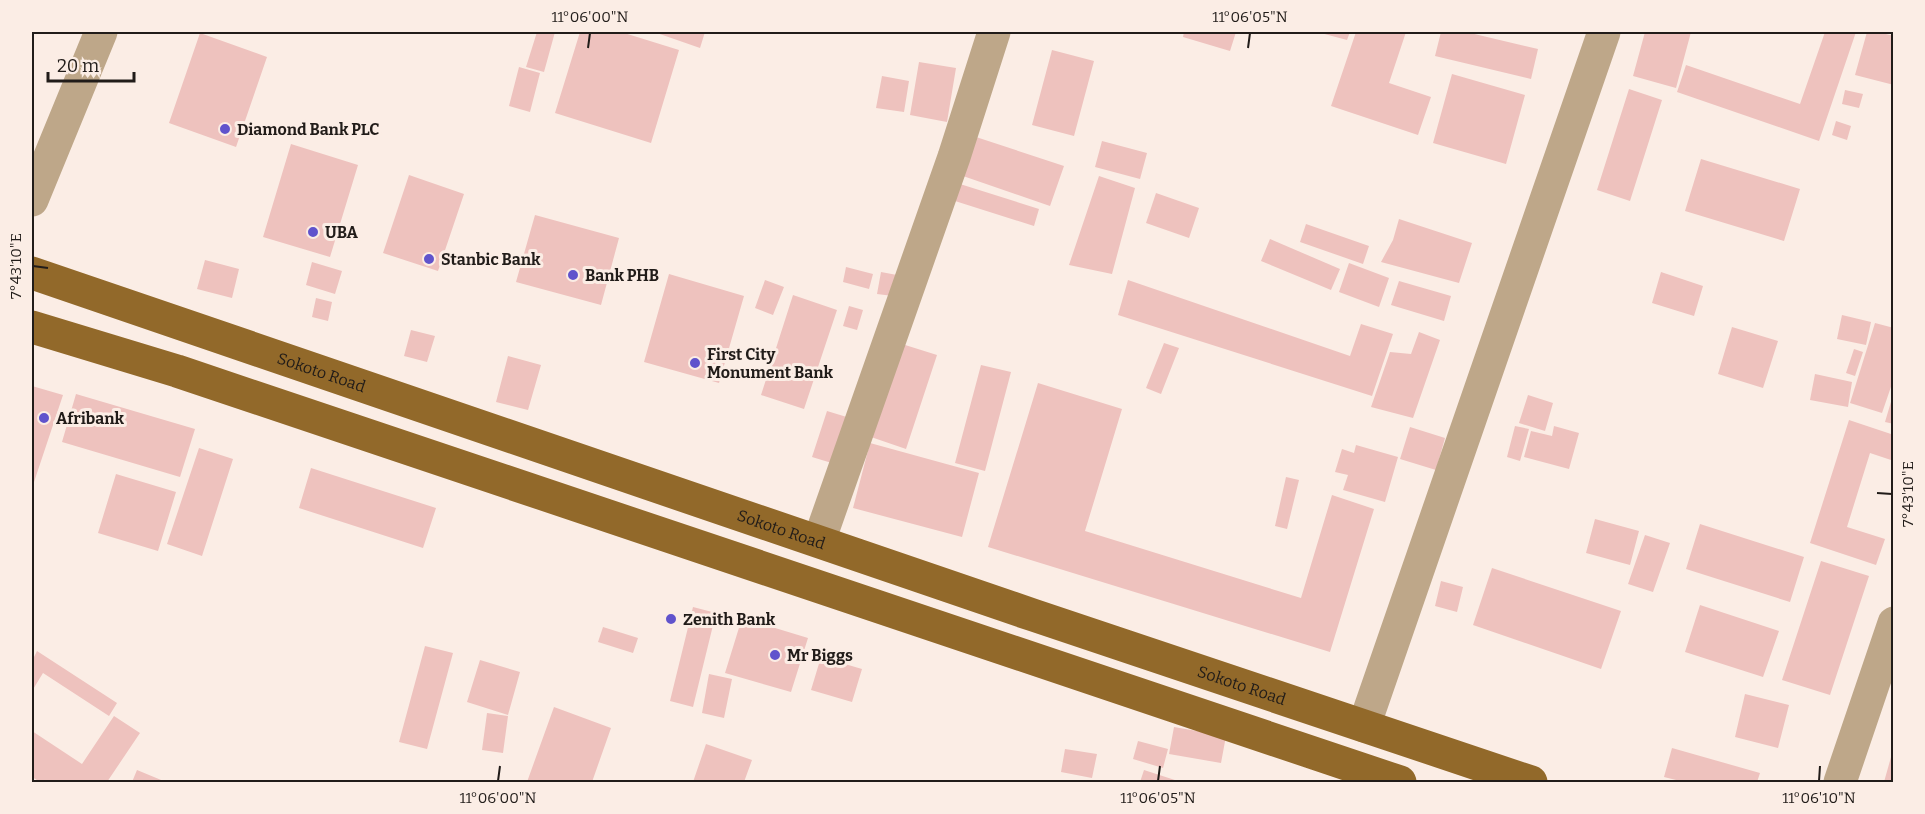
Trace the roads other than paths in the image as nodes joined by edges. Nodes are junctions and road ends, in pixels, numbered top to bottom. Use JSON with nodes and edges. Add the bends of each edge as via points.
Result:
{"nodes":[{"id":1,"x":100,"y":32,"type":"edge"},
{"id":2,"x":994,"y":32,"type":"edge"},
{"id":3,"x":1604,"y":32,"type":"edge"},
{"id":4,"x":32,"y":200,"type":"edge"},
{"id":5,"x":32,"y":273,"type":"edge"},
{"id":6,"x":32,"y":327,"type":"edge"},
{"id":7,"x":819,"y":541,"type":"junction"},
{"id":8,"x":1893,"y":623,"type":"edge"},
{"id":9,"x":1364,"y":726,"type":"junction"},
{"id":10,"x":1400,"y":783,"type":"edge"},
{"id":11,"x":1531,"y":783,"type":"edge"},
{"id":12,"x":1840,"y":783,"type":"edge"}],
"edges":[{"from":1,"to":4,"type":"street"},
{"from":2,"to":7,"type":"street"},
{"from":3,"to":9,"type":"street"},
{"from":5,"to":7,"type":"main road","name":"Sokoto Road"},
{"from":6,"to":10,"type":"main road","via":[[177,371]]},
{"from":7,"to":9,"type":"main road","name":"Sokoto Road"},
{"from":8,"to":12,"type":"street"},
{"from":9,"to":11,"type":"main road","name":"Sokoto Road"}]}
